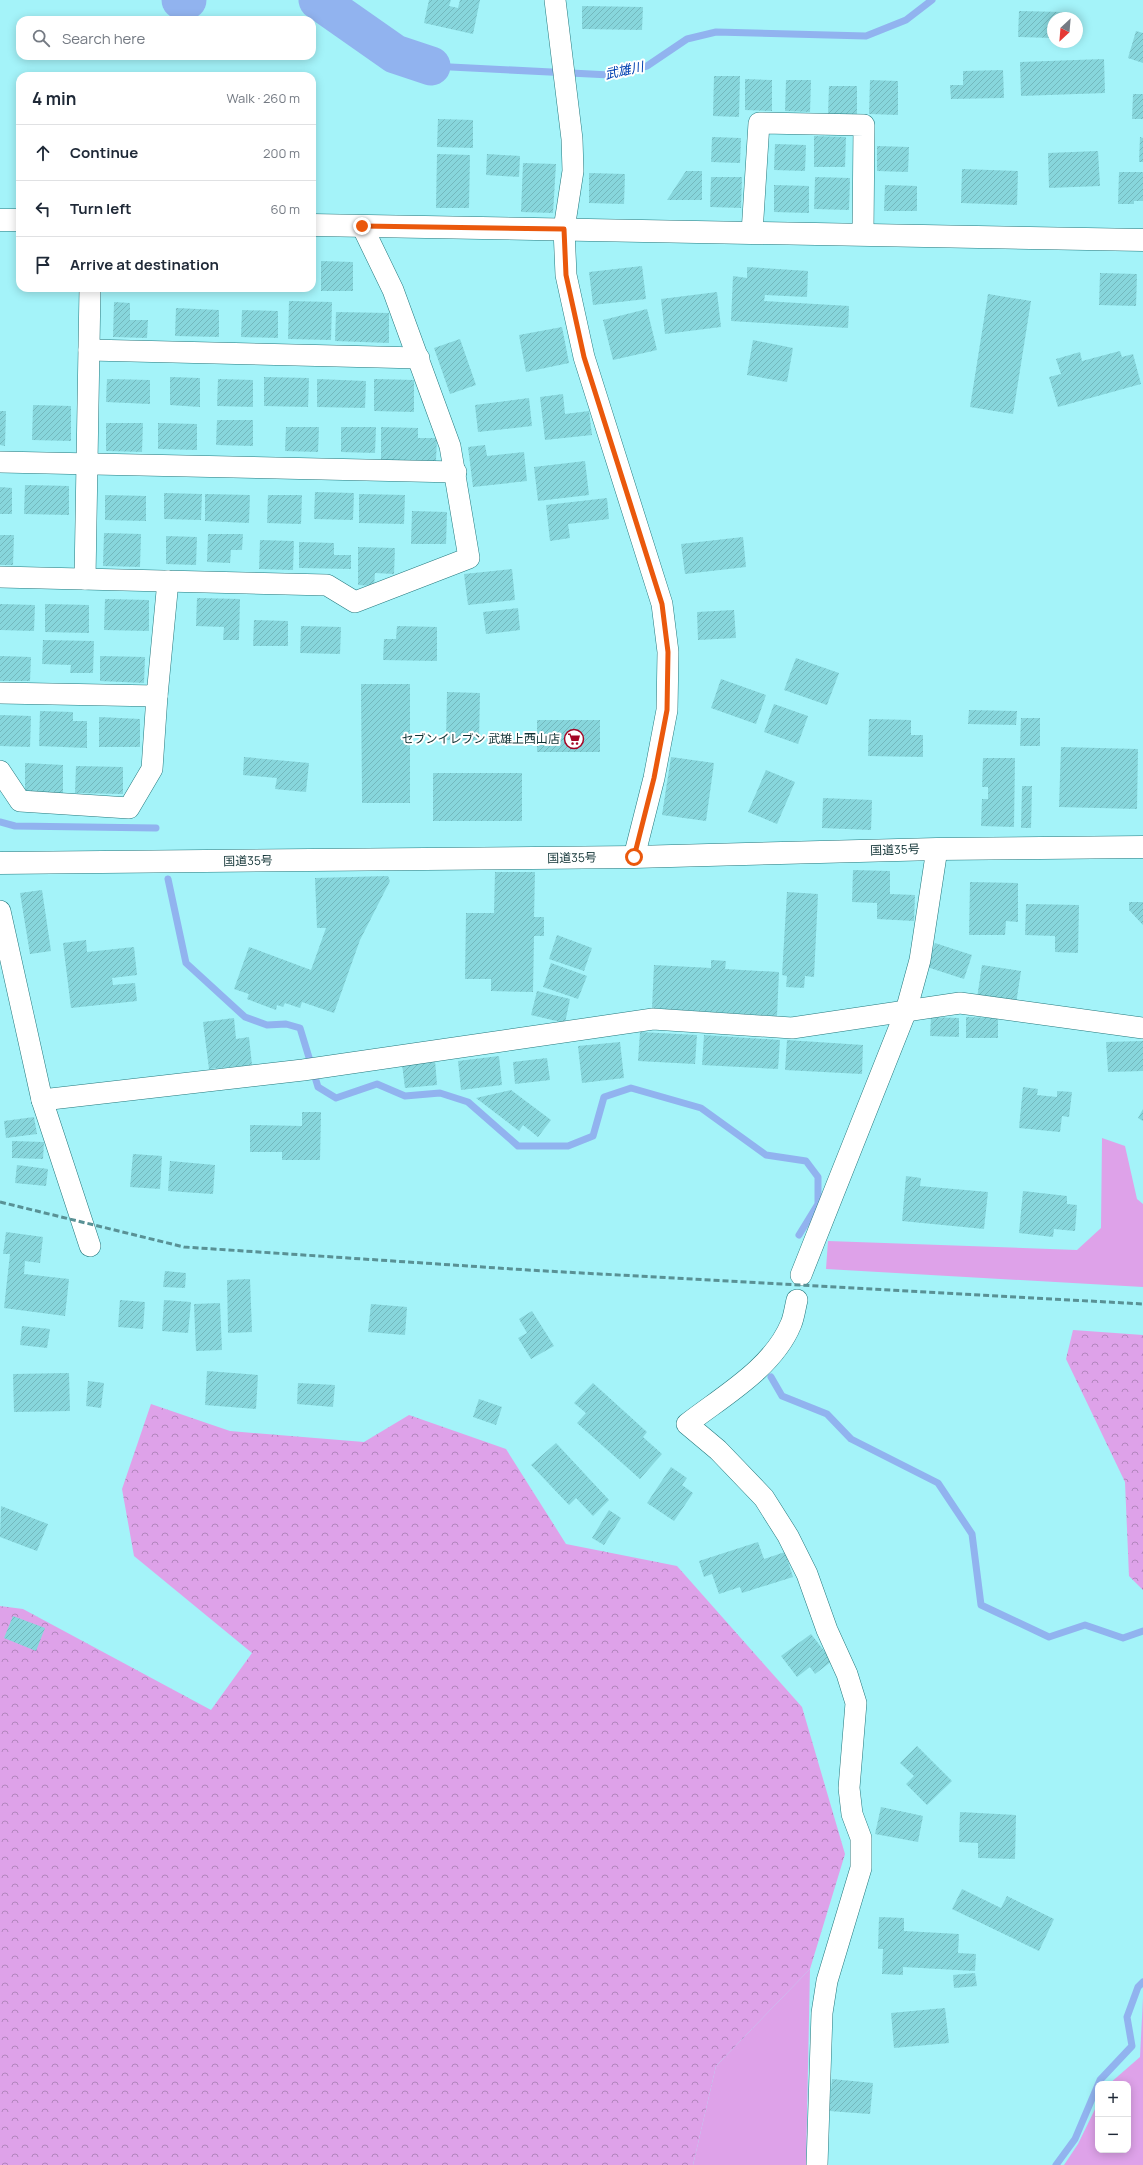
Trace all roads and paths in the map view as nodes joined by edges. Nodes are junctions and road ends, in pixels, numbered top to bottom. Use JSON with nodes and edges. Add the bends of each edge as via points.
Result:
{"nodes":[{"id":1,"x":551,"y":2,"type":"edge"},
{"id":2,"x":0,"y":220,"type":"edge"},
{"id":3,"x":16,"y":220,"type":"edge"},
{"id":4,"x":316,"y":225,"type":"edge"},
{"id":5,"x":362,"y":226,"type":"junction"},
{"id":6,"x":564,"y":229,"type":"junction"},
{"id":7,"x":752,"y":232,"type":"junction"},
{"id":8,"x":863,"y":234,"type":"junction"},
{"id":9,"x":1143,"y":240,"type":"edge"},
{"id":10,"x":90,"y":292,"type":"edge"},
{"id":11,"x":89,"y":350,"type":"junction"},
{"id":12,"x":419,"y":358,"type":"junction"},
{"id":13,"x":0,"y":462,"type":"edge"},
{"id":14,"x":87,"y":465,"type":"junction"},
{"id":15,"x":456,"y":472,"type":"junction"},
{"id":16,"x":0,"y":577,"type":"edge"},
{"id":17,"x":85,"y":579,"type":"junction"},
{"id":18,"x":168,"y":581,"type":"junction"},
{"id":19,"x":0,"y":693,"type":"edge"},
{"id":20,"x":157,"y":696,"type":"junction"},
{"id":21,"x":0,"y":771,"type":"edge"},
{"id":22,"x":1143,"y":847,"type":"edge"},
{"id":23,"x":936,"y":849,"type":"junction"},
{"id":24,"x":634,"y":857,"type":"junction"},
{"id":25,"x":0,"y":863,"type":"edge"},
{"id":26,"x":0,"y":911,"type":"edge"},
{"id":27,"x":906,"y":1011,"type":"junction"},
{"id":28,"x":1143,"y":1028,"type":"edge"},
{"id":29,"x":42,"y":1100,"type":"junction"},
{"id":30,"x":90,"y":1246,"type":"dead end"},
{"id":31,"x":801,"y":1275,"type":"dead end"},
{"id":32,"x":797,"y":1300,"type":"dead end"},
{"id":33,"x":817,"y":2165,"type":"edge"}],
"edges":[{"from":1,"to":6,"type":"street","via":[[561,52],[573,171]]},
{"from":2,"to":3,"type":"main road"},
{"from":4,"to":5,"type":"main road"},
{"from":5,"to":6,"type":"main road"},
{"from":5,"to":12,"type":"street","via":[[393,290]]},
{"from":6,"to":7,"type":"main road"},
{"from":6,"to":24,"type":"street","via":[[566,275],[584,357],[662,604],[668,652],[667,710],[654,778]]},
{"from":7,"to":8,"type":"main road"},
{"from":7,"to":8,"type":"street","via":[[759,123],[864,125]]},
{"from":8,"to":9,"type":"main road"},
{"from":10,"to":11,"type":"street"},
{"from":11,"to":12,"type":"street"},
{"from":11,"to":14,"type":"street"},
{"from":12,"to":15,"type":"street","via":[[450,446]]},
{"from":13,"to":14,"type":"street"},
{"from":14,"to":15,"type":"street"},
{"from":14,"to":17,"type":"street"},
{"from":15,"to":18,"type":"street","via":[[469,558],[355,602],[327,585]]},
{"from":16,"to":17,"type":"street"},
{"from":17,"to":18,"type":"street"},
{"from":18,"to":20,"type":"street"},
{"from":19,"to":20,"type":"street"},
{"from":20,"to":21,"type":"street","via":[[152,769],[129,808],[20,801]]},
{"from":22,"to":23,"type":"main road","name":"国道35号"},
{"from":23,"to":24,"type":"main road","name":"国道35号"},
{"from":23,"to":27,"type":"street","via":[[920,960]]},
{"from":24,"to":25,"type":"main road","name":"国道35号"},
{"from":26,"to":29,"type":"street"},
{"from":27,"to":28,"type":"street","via":[[960,1004]]},
{"from":27,"to":29,"type":"street","via":[[792,1028],[652,1019],[303,1070]]},
{"from":27,"to":31,"type":"street"},
{"from":29,"to":30,"type":"street"},
{"from":32,"to":33,"type":"street","via":[[791,1324],[759,1368],[687,1424],[718,1450],[764,1498],[788,1536],[807,1574],[827,1630],[847,1674],[856,1704],[849,1788],[852,1814],[860,1838],[861,1868],[827,1981],[822,2013]]}]}
